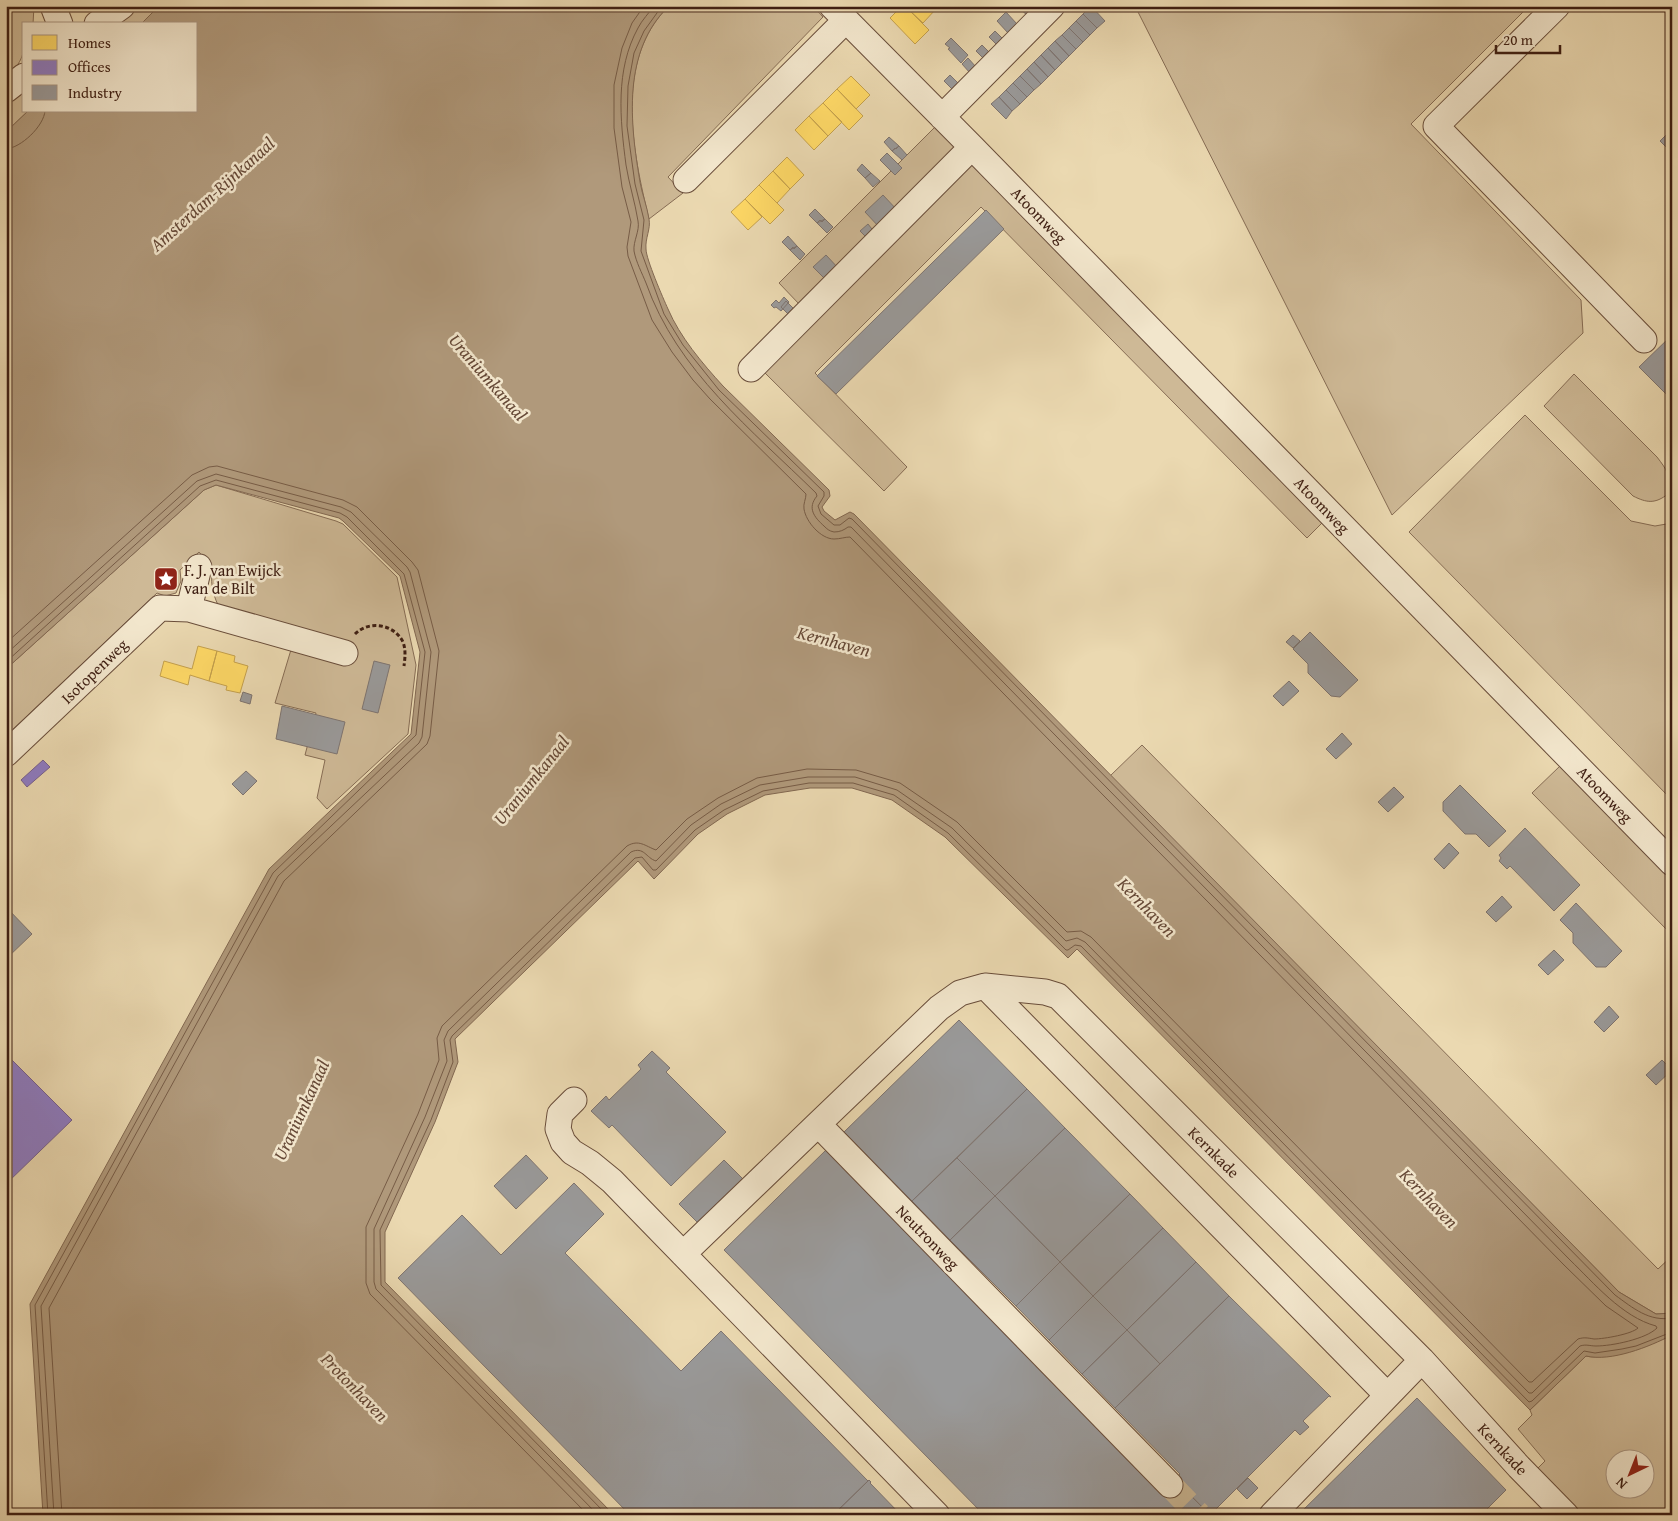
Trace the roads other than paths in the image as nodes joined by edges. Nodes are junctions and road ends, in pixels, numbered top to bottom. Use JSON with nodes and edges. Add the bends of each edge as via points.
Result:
{"nodes":[{"id":1,"x":53,"y":6,"type":"edge"},
{"id":2,"x":122,"y":6,"type":"edge"},
{"id":3,"x":1052,"y":6,"type":"edge"},
{"id":4,"x":1557,"y":6,"type":"edge"},
{"id":5,"x":839,"y":13,"type":"edge"},
{"id":6,"x":59,"y":22,"type":"edge"},
{"id":7,"x":100,"y":22,"type":"edge"},
{"id":8,"x":22,"y":78,"type":"edge"},
{"id":9,"x":6,"y":90,"type":"edge"},
{"id":10,"x":942,"y":117,"type":"junction"},
{"id":11,"x":972,"y":147,"type":"junction"},
{"id":12,"x":686,"y":180,"type":"dead end"},
{"id":13,"x":1644,"y":340,"type":"dead end"},
{"id":14,"x":751,"y":369,"type":"dead end"},
{"id":15,"x":199,"y":567,"type":"dead end"},
{"id":16,"x":189,"y":609,"type":"junction"},
{"id":17,"x":345,"y":653,"type":"road end"},
{"id":18,"x":6,"y":754,"type":"edge"},
{"id":19,"x":1672,"y":863,"type":"edge"},
{"id":20,"x":985,"y":986,"type":"junction"},
{"id":21,"x":574,"y":1100,"type":"dead end"},
{"id":22,"x":818,"y":1124,"type":"junction"},
{"id":23,"x":683,"y":1254,"type":"junction"},
{"id":24,"x":1422,"y":1360,"type":"junction"},
{"id":25,"x":1387,"y":1395,"type":"junction"},
{"id":26,"x":1170,"y":1485,"type":"tunnel mouth"},
{"id":27,"x":938,"y":1515,"type":"edge"},
{"id":28,"x":1272,"y":1515,"type":"edge"},
{"id":29,"x":1566,"y":1515,"type":"edge"}],
"edges":[{"from":1,"to":6,"type":"street"},
{"from":2,"to":7,"type":"street"},
{"from":3,"to":10,"type":"street"},
{"from":4,"to":13,"type":"street","via":[[1436,126]]},
{"from":5,"to":10,"type":"street","name":"Atoomweg"},
{"from":5,"to":12,"type":"street","name":"Atoomweg"},
{"from":8,"to":9,"type":"street"},
{"from":10,"to":11,"type":"street","name":"Atoomweg"},
{"from":11,"to":14,"type":"street"},
{"from":11,"to":19,"type":"street","name":"Atoomweg"},
{"from":15,"to":16,"type":"street"},
{"from":16,"to":17,"type":"street","name":"Isotopenweg"},
{"from":16,"to":18,"type":"street","name":"Isotopenweg","via":[[160,608]]},
{"from":20,"to":22,"type":"street","name":"Kernkade","via":[[960,993],[939,1008]]},
{"from":20,"to":24,"type":"street","name":"Kernkade","via":[[1058,996]]},
{"from":20,"to":25,"type":"street"},
{"from":21,"to":23,"type":"street","via":[[560,1114],[558,1129],[563,1142],[612,1181]]},
{"from":22,"to":23,"type":"street"},
{"from":22,"to":26,"type":"street","name":"Neutronweg"},
{"from":23,"to":27,"type":"street"},
{"from":24,"to":25,"type":"street"},
{"from":24,"to":29,"type":"street","name":"Kernkade"},
{"from":25,"to":28,"type":"street"}]}
